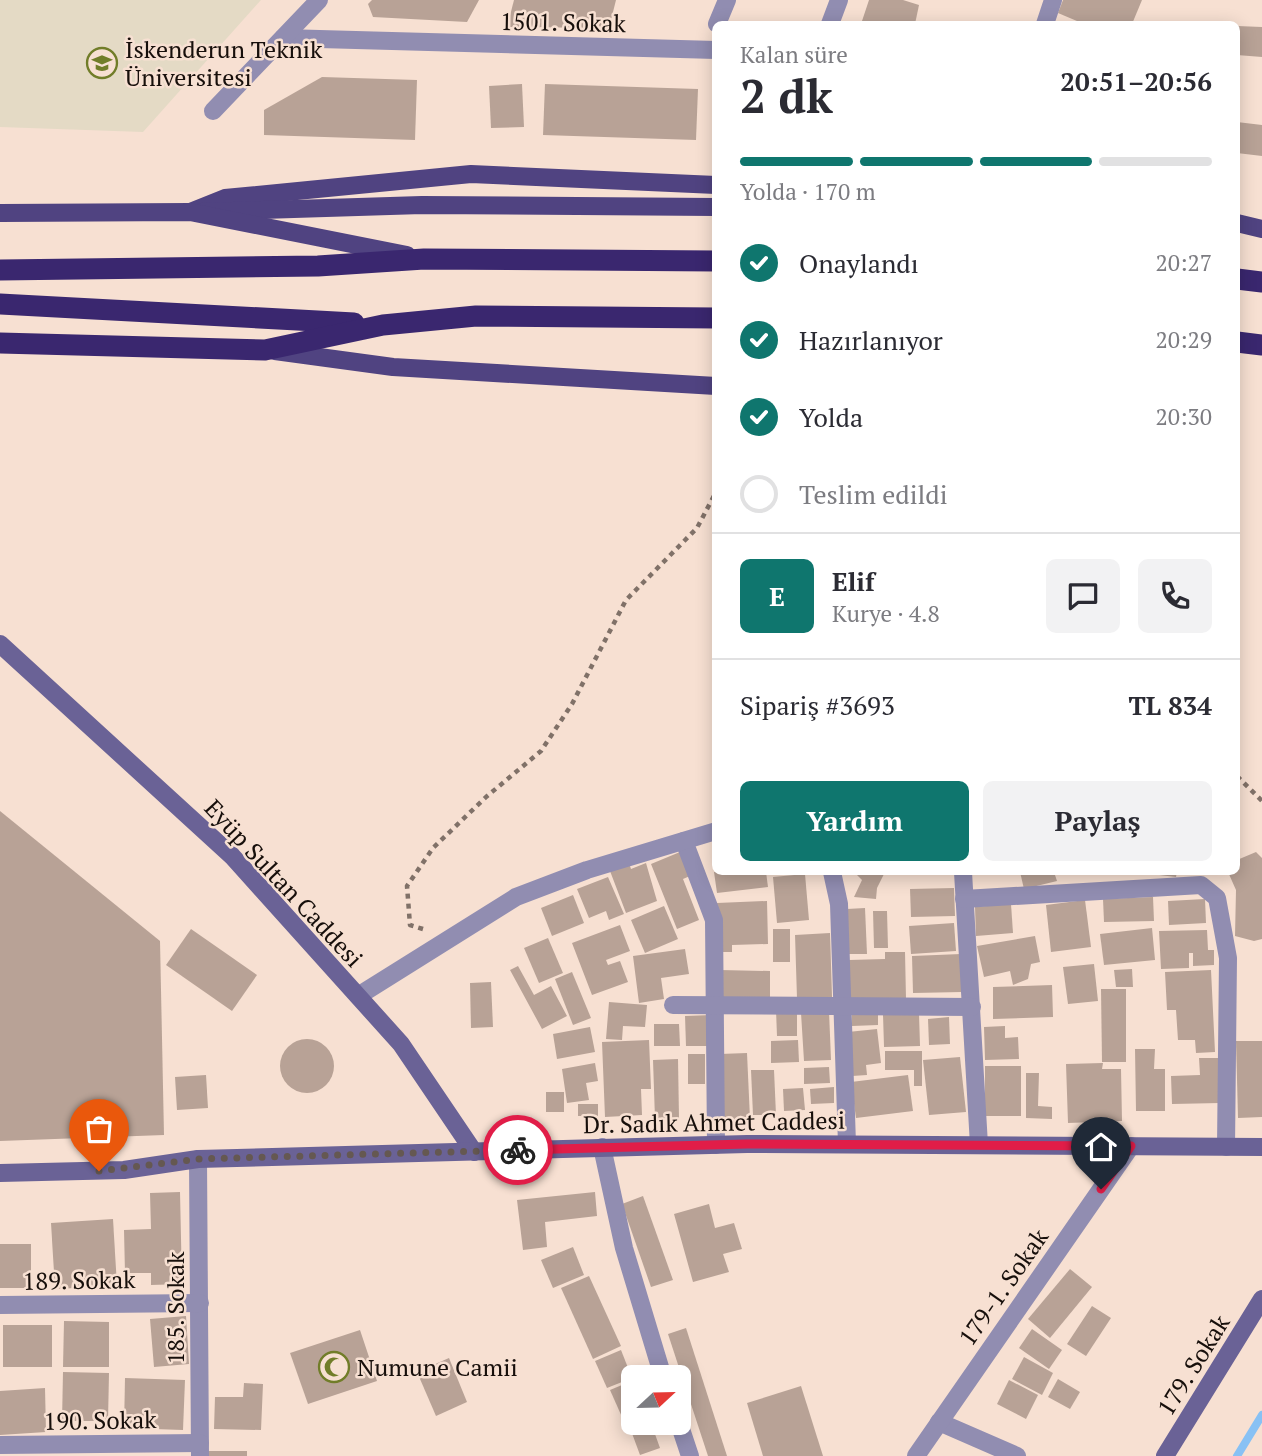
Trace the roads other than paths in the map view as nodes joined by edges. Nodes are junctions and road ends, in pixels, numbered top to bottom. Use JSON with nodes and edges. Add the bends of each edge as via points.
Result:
{"nodes":[{"id":1,"x":319,"y":0,"type":"edge"},
{"id":2,"x":727,"y":0,"type":"edge"},
{"id":3,"x":839,"y":0,"type":"edge"},
{"id":4,"x":1053,"y":0,"type":"edge"},
{"id":5,"x":718,"y":21,"type":"edge"},
{"id":6,"x":831,"y":21,"type":"edge"},
{"id":7,"x":1046,"y":21,"type":"edge"},
{"id":8,"x":283,"y":38,"type":"junction"},
{"id":9,"x":711,"y":50,"type":"edge"},
{"id":10,"x":213,"y":111,"type":"dead end"},
{"id":11,"x":712,"y":185,"type":"edge"},
{"id":12,"x":712,"y":207,"type":"edge"},
{"id":13,"x":190,"y":212,"type":"junction"},
{"id":14,"x":0,"y":213,"type":"edge"},
{"id":15,"x":1240,"y":224,"type":"edge"},
{"id":16,"x":1262,"y":229,"type":"edge"},
{"id":17,"x":424,"y":259,"type":"junction"},
{"id":18,"x":712,"y":261,"type":"edge"},
{"id":19,"x":0,"y":270,"type":"edge"},
{"id":20,"x":1240,"y":279,"type":"edge"},
{"id":21,"x":1262,"y":282,"type":"edge"},
{"id":22,"x":0,"y":304,"type":"edge"},
{"id":23,"x":712,"y":318,"type":"edge"},
{"id":24,"x":383,"y":325,"type":"junction"},
{"id":25,"x":1240,"y":342,"type":"edge"},
{"id":26,"x":0,"y":343,"type":"edge"},
{"id":27,"x":1262,"y":345,"type":"edge"},
{"id":28,"x":265,"y":350,"type":"junction"},
{"id":29,"x":712,"y":386,"type":"edge"},
{"id":30,"x":0,"y":644,"type":"edge"},
{"id":31,"x":712,"y":832,"type":"edge"},
{"id":32,"x":684,"y":841,"type":"junction"},
{"id":33,"x":833,"y":875,"type":"edge"},
{"id":34,"x":962,"y":875,"type":"edge"},
{"id":35,"x":964,"y":899,"type":"junction"},
{"id":36,"x":358,"y":996,"type":"junction"},
{"id":37,"x":673,"y":1005,"type":"dead end"},
{"id":38,"x":716,"y":1005,"type":"junction"},
{"id":39,"x":844,"y":1005,"type":"junction"},
{"id":40,"x":972,"y":1007,"type":"junction"},
{"id":41,"x":847,"y":1144,"type":"junction"},
{"id":42,"x":716,"y":1145,"type":"junction"},
{"id":43,"x":979,"y":1145,"type":"junction"},
{"id":44,"x":1131,"y":1146,"type":"junction"},
{"id":45,"x":601,"y":1147,"type":"junction"},
{"id":46,"x":1226,"y":1147,"type":"junction"},
{"id":47,"x":1262,"y":1147,"type":"edge"},
{"id":48,"x":474,"y":1152,"type":"junction"},
{"id":49,"x":198,"y":1159,"type":"junction"},
{"id":50,"x":0,"y":1173,"type":"edge"},
{"id":51,"x":1262,"y":1299,"type":"edge"},
{"id":52,"x":200,"y":1303,"type":"junction"},
{"id":53,"x":0,"y":1305,"type":"edge"},
{"id":54,"x":659,"y":1365,"type":"edge"},
{"id":55,"x":939,"y":1422,"type":"junction"},
{"id":56,"x":683,"y":1435,"type":"edge"},
{"id":57,"x":0,"y":1446,"type":"edge"},
{"id":58,"x":200,"y":1449,"type":"edge"},
{"id":59,"x":690,"y":1456,"type":"edge"},
{"id":60,"x":916,"y":1456,"type":"edge"},
{"id":61,"x":1017,"y":1456,"type":"edge"},
{"id":62,"x":1166,"y":1456,"type":"edge"}],
"edges":[{"from":1,"to":8,"type":"street"},
{"from":2,"to":5,"type":"street"},
{"from":3,"to":6,"type":"street"},
{"from":4,"to":7,"type":"street"},
{"from":8,"to":9,"type":"street","name":"1501. Sokak"},
{"from":8,"to":10,"type":"street"},
{"from":11,"to":13,"type":"main road","via":[[471,174],[225,198]]},
{"from":12,"to":13,"type":"main road","via":[[422,205]]},
{"from":13,"to":14,"type":"main road"},
{"from":13,"to":17,"type":"main road"},
{"from":15,"to":16,"type":"main road"},
{"from":17,"to":18,"type":"highway"},
{"from":17,"to":19,"type":"highway","via":[[318,266]]},
{"from":20,"to":21,"type":"highway"},
{"from":22,"to":24,"type":"highway"},
{"from":23,"to":24,"type":"highway","via":[[476,316]]},
{"from":24,"to":28,"type":"highway"},
{"from":25,"to":27,"type":"highway"},
{"from":26,"to":28,"type":"highway"},
{"from":28,"to":29,"type":"main road","via":[[393,367]]},
{"from":30,"to":36,"type":"street","name":"Eyüp Sultan Caddesi","via":[[232,856]]},
{"from":31,"to":32,"type":"street"},
{"from":32,"to":36,"type":"street","via":[[516,897]]},
{"from":32,"to":38,"type":"street","via":[[714,919]]},
{"from":33,"to":39,"type":"street","via":[[839,904]]},
{"from":34,"to":35,"type":"street"},
{"from":35,"to":40,"type":"street"},
{"from":35,"to":46,"type":"street","via":[[1201,885],[1217,898],[1228,958]]},
{"from":36,"to":48,"type":"street","name":"Eyüp Sultan Caddesi","via":[[401,1044]]},
{"from":37,"to":38,"type":"street"},
{"from":38,"to":39,"type":"street"},
{"from":38,"to":42,"type":"street"},
{"from":39,"to":40,"type":"street"},
{"from":39,"to":41,"type":"street"},
{"from":40,"to":43,"type":"street"},
{"from":41,"to":42,"type":"street","name":"Dr. Sadık Ahmet Caddesi"},
{"from":41,"to":43,"type":"street","name":"Dr. Sadık Ahmet Caddesi"},
{"from":42,"to":45,"type":"street","name":"Dr. Sadık Ahmet Caddesi"},
{"from":43,"to":44,"type":"street","name":"Dr. Sadık Ahmet Caddesi"},
{"from":44,"to":46,"type":"street","name":"Dr. Sadık Ahmet Caddesi"},
{"from":44,"to":55,"type":"street","name":"179-1. Sokak"},
{"from":45,"to":48,"type":"street","name":"Dr. Sadık Ahmet Caddesi"},
{"from":45,"to":54,"type":"street","via":[[624,1248]]},
{"from":46,"to":47,"type":"street","name":"Dr. Sadık Ahmet Caddesi"},
{"from":48,"to":49,"type":"street","name":"Dr. Sadık Ahmet Caddesi"},
{"from":49,"to":50,"type":"street","name":"Dr. Sadık Ahmet Caddesi","via":[[124,1170]]},
{"from":49,"to":52,"type":"street","name":"185. Sokak"},
{"from":51,"to":62,"type":"street","name":"179. Sokak"},
{"from":52,"to":53,"type":"street","name":"189. Sokak"},
{"from":52,"to":58,"type":"street","name":"185. Sokak"},
{"from":55,"to":60,"type":"street","name":"179-1. Sokak"},
{"from":55,"to":61,"type":"street"},
{"from":56,"to":59,"type":"street"},
{"from":57,"to":58,"type":"street","name":"190. Sokak"}]}
